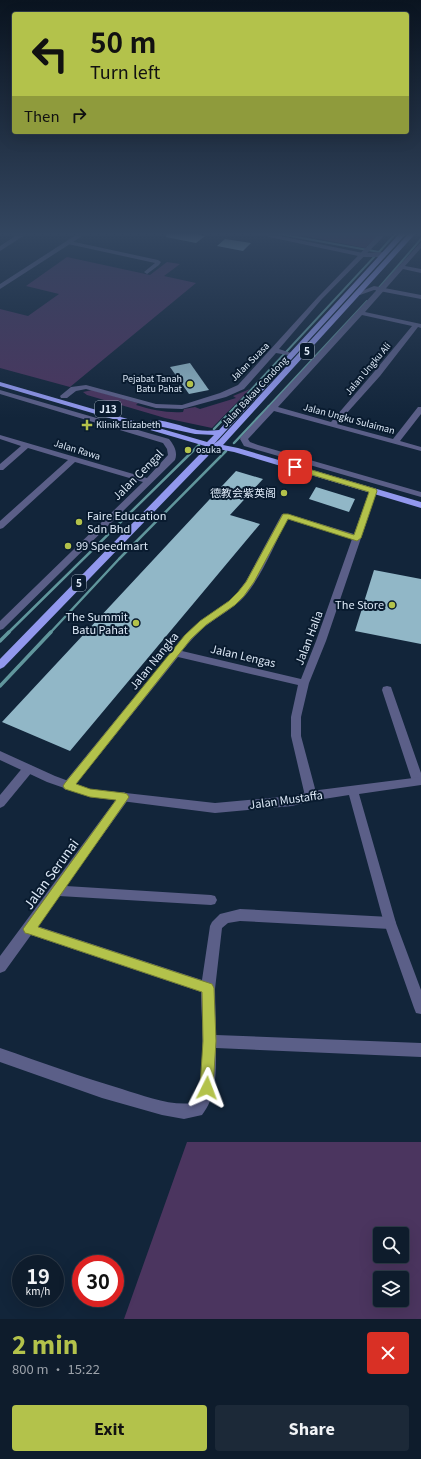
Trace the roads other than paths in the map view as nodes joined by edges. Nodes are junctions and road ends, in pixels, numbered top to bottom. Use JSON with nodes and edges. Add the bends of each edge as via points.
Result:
{"nodes":[{"id":1,"x":325,"y":295,"type":"edge"},
{"id":2,"x":342,"y":295,"type":"edge"},
{"id":3,"x":359,"y":295,"type":"edge"},
{"id":4,"x":374,"y":295,"type":"edge"},
{"id":5,"x":408,"y":295,"type":"edge"},
{"id":6,"x":421,"y":297,"type":"edge"},
{"id":7,"x":360,"y":313,"type":"junction"},
{"id":8,"x":418,"y":325,"type":"edge"},
{"id":9,"x":284,"y":353,"type":"junction"},
{"id":10,"x":0,"y":377,"type":"edge"},
{"id":11,"x":0,"y":384,"type":"edge"},
{"id":12,"x":0,"y":392,"type":"edge"},
{"id":13,"x":64,"y":396,"type":"junction"},
{"id":14,"x":272,"y":408,"type":"junction"},
{"id":15,"x":421,"y":409,"type":"edge"},
{"id":16,"x":152,"y":422,"type":"junction"},
{"id":17,"x":332,"y":424,"type":"junction"},
{"id":18,"x":221,"y":432,"type":"junction"},
{"id":19,"x":0,"y":437,"type":"edge"},
{"id":20,"x":395,"y":442,"type":"junction"},
{"id":21,"x":216,"y":443,"type":"junction"},
{"id":22,"x":27,"y":445,"type":"junction"},
{"id":23,"x":421,"y":449,"type":"edge"},
{"id":24,"x":72,"y":459,"type":"junction"},
{"id":25,"x":0,"y":468,"type":"edge"},
{"id":26,"x":147,"y":481,"type":"junction"},
{"id":27,"x":373,"y":491,"type":"junction"},
{"id":28,"x":421,"y":495,"type":"edge"},
{"id":29,"x":421,"y":504,"type":"edge"},
{"id":30,"x":0,"y":526,"type":"edge"},
{"id":31,"x":357,"y":538,"type":"junction"},
{"id":32,"x":0,"y":627,"type":"edge"},
{"id":33,"x":176,"y":653,"type":"junction"},
{"id":34,"x":0,"y":664,"type":"edge"},
{"id":35,"x":304,"y":683,"type":"junction"},
{"id":36,"x":387,"y":690,"type":"dead end"},
{"id":37,"x":0,"y":755,"type":"edge"},
{"id":38,"x":28,"y":769,"type":"junction"},
{"id":39,"x":420,"y":781,"type":"edge"},
{"id":40,"x":68,"y":786,"type":"junction"},
{"id":41,"x":353,"y":791,"type":"junction"},
{"id":42,"x":311,"y":796,"type":"junction"},
{"id":43,"x":124,"y":797,"type":"junction"},
{"id":44,"x":0,"y":803,"type":"edge"},
{"id":45,"x":56,"y":891,"type":"junction"},
{"id":46,"x":211,"y":900,"type":"dead end"},
{"id":47,"x":390,"y":923,"type":"junction"},
{"id":48,"x":29,"y":929,"type":"junction"},
{"id":49,"x":0,"y":967,"type":"edge"},
{"id":50,"x":208,"y":988,"type":"junction"},
{"id":51,"x":421,"y":1008,"type":"edge"},
{"id":52,"x":209,"y":1041,"type":"junction"},
{"id":53,"x":421,"y":1050,"type":"edge"},
{"id":54,"x":0,"y":1055,"type":"edge"}],
"edges":[{"from":1,"to":9,"type":"street","name":"Jalan Suasa","via":[[316,303]]},
{"from":2,"to":9,"type":"main road","name":"Jalan Bakau Condong","number":"5"},
{"from":3,"to":21,"type":"main road","name":"Jalan Bakau Condong","number":"5"},
{"from":4,"to":7,"type":"street"},
{"from":5,"to":6,"type":"street"},
{"from":7,"to":8,"type":"street"},
{"from":7,"to":14,"type":"street"},
{"from":8,"to":17,"type":"street","name":"Jalan Ungku Ali"},
{"from":9,"to":13,"type":"street","name":"Jalan Suasa","via":[[241,387],[192,406],[156,406],[86,387],[74,389]]},
{"from":9,"to":18,"type":"main road","name":"Jalan Bakau Condong","number":"5"},
{"from":10,"to":13,"type":"main road","number":"J13"},
{"from":11,"to":21,"type":"main road","number":"J13"},
{"from":12,"to":26,"type":"street","name":"Jalan Cengal","via":[[166,441],[172,451],[172,458]]},
{"from":13,"to":16,"type":"main road","number":"J13"},
{"from":14,"to":17,"type":"street","name":"Jalan Ungku Sulaiman"},
{"from":14,"to":28,"type":"street","via":[[244,439],[247,444]]},
{"from":15,"to":20,"type":"street"},
{"from":16,"to":18,"type":"main road","via":[[211,434]]},
{"from":16,"to":21,"type":"main road","number":"J13"},
{"from":17,"to":20,"type":"street","name":"Jalan Ungku Sulaiman"},
{"from":18,"to":21,"type":"main road","name":"Jalan Bakau Condong","number":"5"},
{"from":19,"to":22,"type":"street","name":"Jalan Rawa"},
{"from":20,"to":23,"type":"street","name":"Jalan Ungku Sulaiman"},
{"from":21,"to":27,"type":"main road","number":"J13"},
{"from":21,"to":34,"type":"main road","name":"Jalan Bakau Condong","number":"5"},
{"from":22,"to":24,"type":"street","name":"Jalan Rawa"},
{"from":22,"to":25,"type":"street"},
{"from":24,"to":26,"type":"street","name":"Jalan Rawa"},
{"from":24,"to":30,"type":"street"},
{"from":26,"to":32,"type":"street","name":"Jalan Cengal"},
{"from":27,"to":29,"type":"main road","number":"J13"},
{"from":27,"to":31,"type":"street","name":"Jalan Halia"},
{"from":31,"to":33,"type":"street","name":"Jalan Nangka","via":[[285,516],[241,594],[203,623]]},
{"from":31,"to":35,"type":"street","name":"Jalan Halia"},
{"from":33,"to":35,"type":"street","name":"Jalan Lengas"},
{"from":33,"to":40,"type":"street","name":"Jalan Nangka"},
{"from":35,"to":42,"type":"street","name":"Jalan Halia","via":[[295,727]]},
{"from":36,"to":39,"type":"street"},
{"from":37,"to":38,"type":"street","name":"Jalan Mustaffa"},
{"from":38,"to":40,"type":"street","name":"Jalan Mustaffa"},
{"from":38,"to":44,"type":"street"},
{"from":39,"to":41,"type":"street","name":"Jalan Mustaffa"},
{"from":40,"to":43,"type":"street","name":"Jalan Mustaffa","via":[[90,793]]},
{"from":41,"to":42,"type":"street","name":"Jalan Mustaffa"},
{"from":41,"to":47,"type":"street"},
{"from":42,"to":43,"type":"street","name":"Jalan Mustaffa","via":[[292,801],[222,808]]},
{"from":43,"to":45,"type":"street","name":"Jalan Serunai"},
{"from":45,"to":46,"type":"street"},
{"from":45,"to":48,"type":"street","name":"Jalan Serunai"},
{"from":47,"to":50,"type":"street","via":[[240,915],[224,918],[216,926],[216,943]]},
{"from":47,"to":51,"type":"street"},
{"from":48,"to":49,"type":"street","name":"Jalan Serunai"},
{"from":48,"to":50,"type":"street"},
{"from":50,"to":52,"type":"street"},
{"from":52,"to":53,"type":"street"},
{"from":52,"to":54,"type":"street","via":[[204,1101],[196,1110],[185,1112],[144,1104]]}]}
